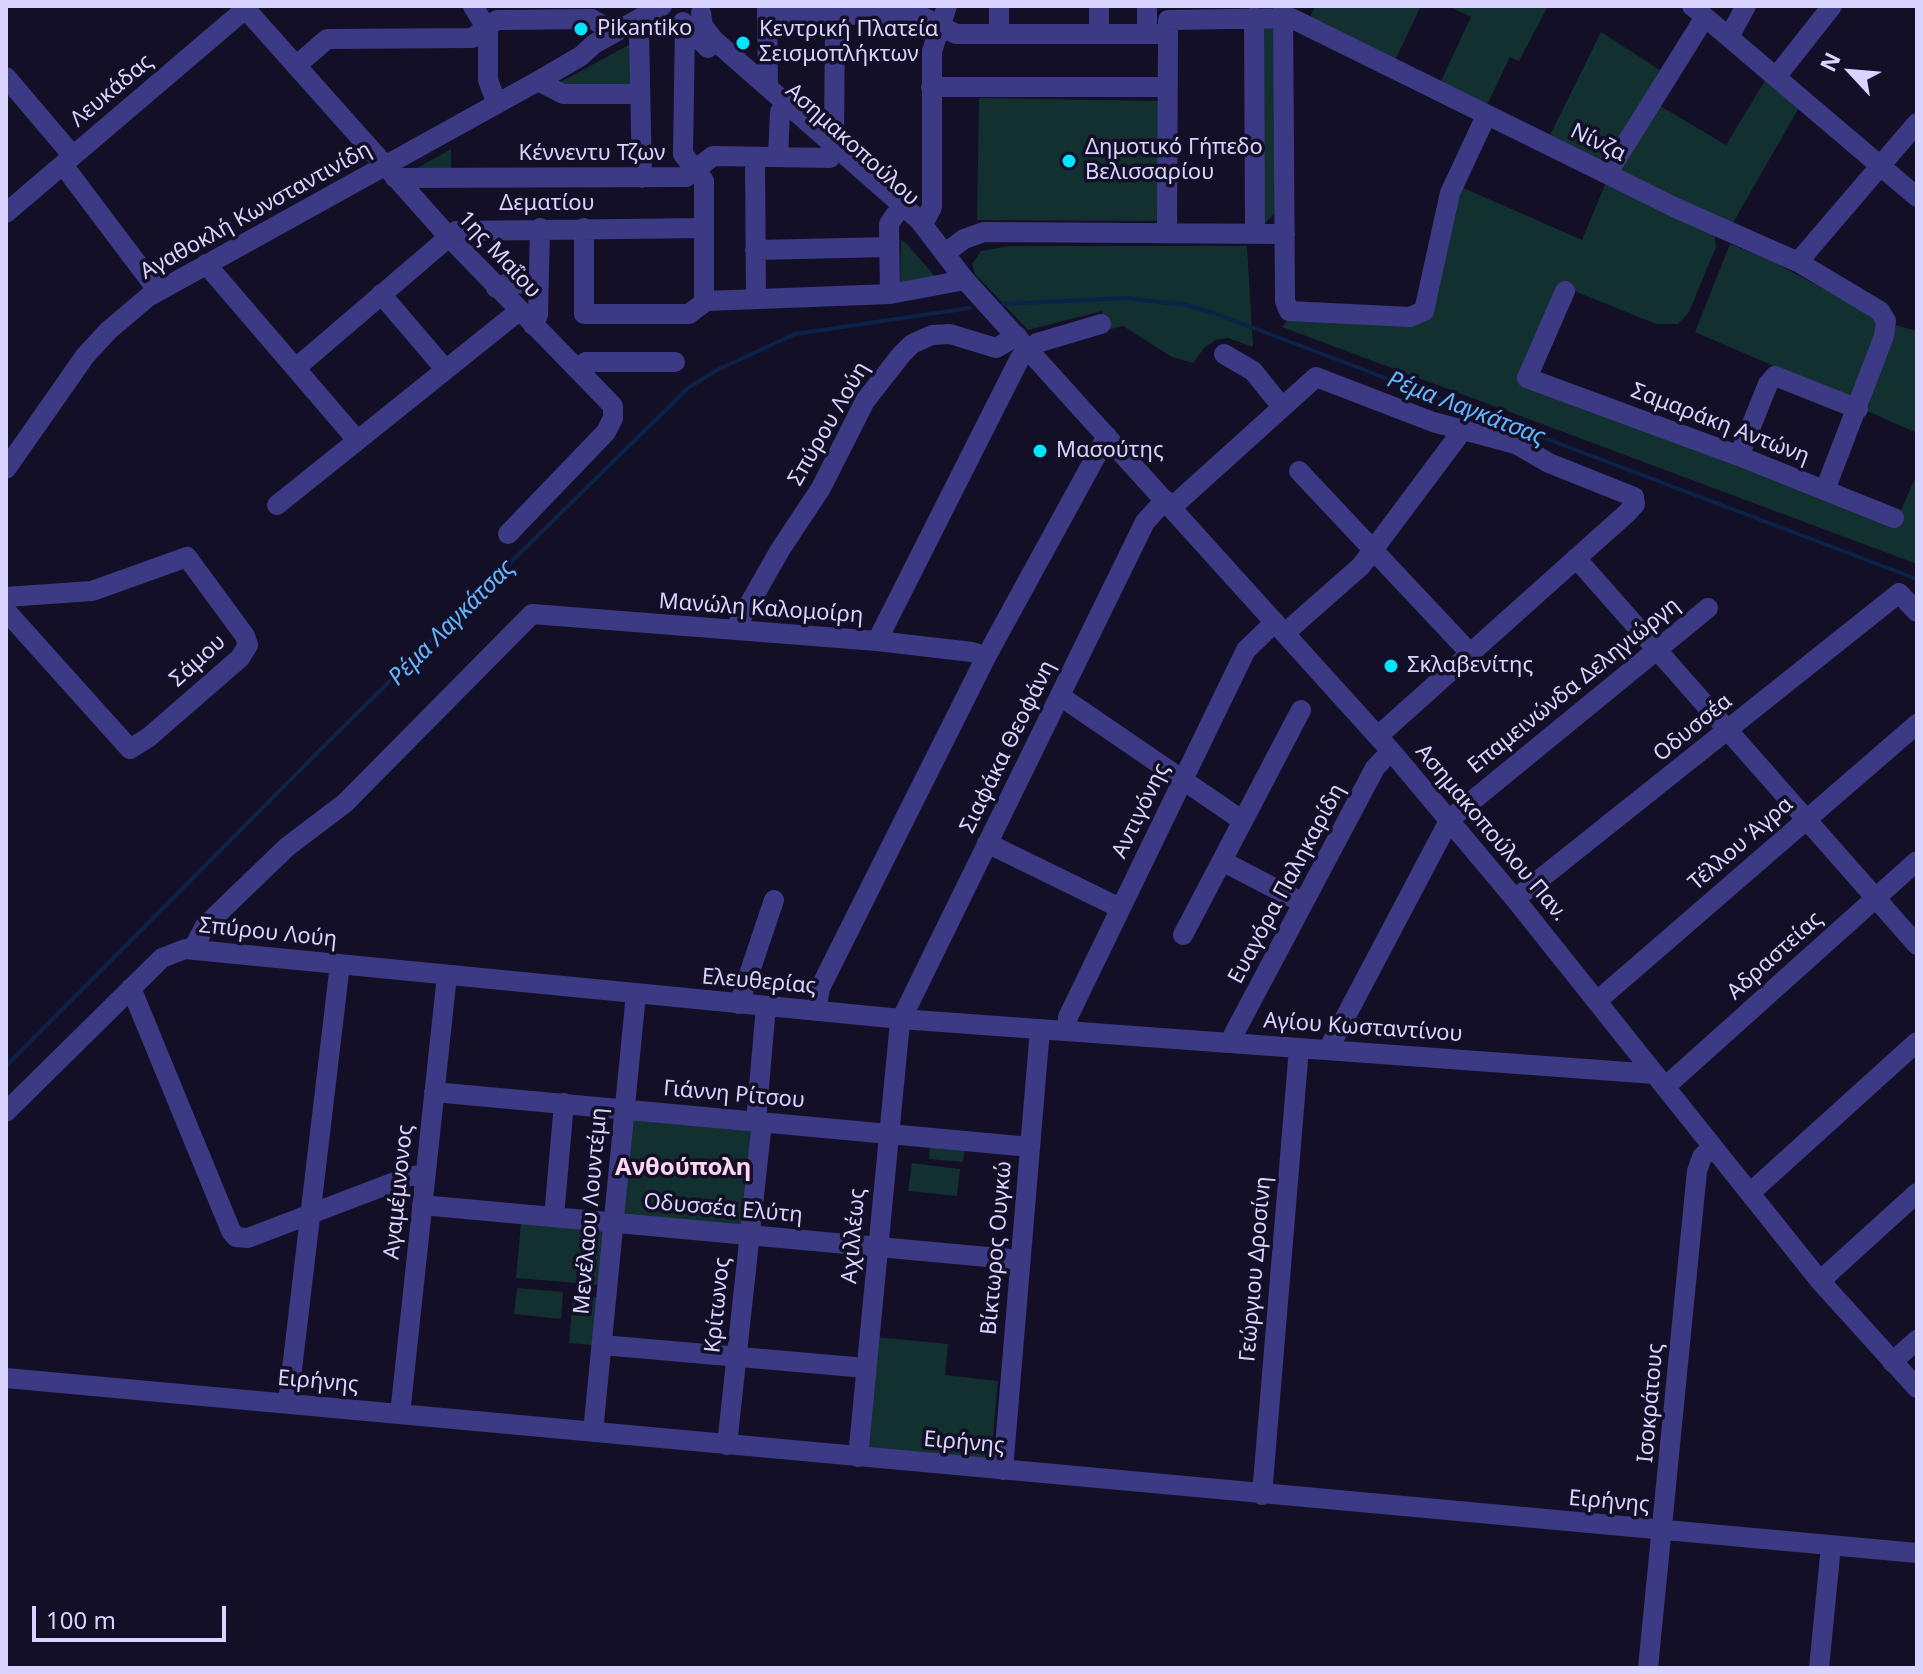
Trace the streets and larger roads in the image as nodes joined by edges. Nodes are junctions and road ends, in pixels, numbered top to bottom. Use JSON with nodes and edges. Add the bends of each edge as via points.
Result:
{"nodes":[{"id":1,"x":473,"y":6,"type":"edge"},
{"id":2,"x":947,"y":6,"type":"edge"},
{"id":3,"x":999,"y":6,"type":"edge"},
{"id":4,"x":1099,"y":6,"type":"edge"},
{"id":5,"x":1147,"y":6,"type":"edge"},
{"id":6,"x":1746,"y":6,"type":"edge"},
{"id":7,"x":1832,"y":6,"type":"edge"},
{"id":8,"x":246,"y":7,"type":"edge"},
{"id":9,"x":684,"y":11,"type":"edge"},
{"id":10,"x":767,"y":11,"type":"edge"},
{"id":11,"x":1283,"y":11,"type":"edge"},
{"id":12,"x":1699,"y":12,"type":"edge"},
{"id":13,"x":835,"y":15,"type":"junction"},
{"id":14,"x":1254,"y":17,"type":"junction"},
{"id":15,"x":486,"y":29,"type":"junction"},
{"id":16,"x":941,"y":29,"type":"junction"},
{"id":17,"x":639,"y":31,"type":"junction"},
{"id":18,"x":614,"y":32,"type":"junction"},
{"id":19,"x":999,"y":34,"type":"junction"},
{"id":20,"x":1099,"y":34,"type":"junction"},
{"id":21,"x":1157,"y":34,"type":"junction"},
{"id":22,"x":1729,"y":37,"type":"junction"},
{"id":23,"x":581,"y":56,"type":"junction"},
{"id":24,"x":296,"y":66,"type":"junction"},
{"id":25,"x":6,"y":77,"type":"edge"},
{"id":26,"x":1776,"y":77,"type":"junction"},
{"id":27,"x":538,"y":81,"type":"junction"},
{"id":28,"x":768,"y":86,"type":"junction"},
{"id":29,"x":931,"y":87,"type":"junction"},
{"id":30,"x":1168,"y":87,"type":"junction"},
{"id":31,"x":640,"y":94,"type":"junction"},
{"id":32,"x":497,"y":104,"type":"junction"},
{"id":33,"x":780,"y":112,"type":"junction"},
{"id":34,"x":1486,"y":116,"type":"junction"},
{"id":35,"x":1917,"y":123,"type":"edge"},
{"id":36,"x":832,"y":150,"type":"junction"},
{"id":37,"x":755,"y":157,"type":"junction"},
{"id":38,"x":778,"y":157,"type":"junction"},
{"id":39,"x":68,"y":160,"type":"junction"},
{"id":40,"x":1882,"y":164,"type":"junction"},
{"id":41,"x":697,"y":169,"type":"junction"},
{"id":42,"x":390,"y":172,"type":"junction"},
{"id":43,"x":1607,"y":174,"type":"junction"},
{"id":44,"x":642,"y":178,"type":"junction"},
{"id":45,"x":1917,"y":197,"type":"edge"},
{"id":46,"x":6,"y":213,"type":"edge"},
{"id":47,"x":895,"y":215,"type":"junction"},
{"id":48,"x":923,"y":224,"type":"junction"},
{"id":49,"x":540,"y":228,"type":"junction"},
{"id":50,"x":584,"y":228,"type":"junction"},
{"id":51,"x":704,"y":228,"type":"junction"},
{"id":52,"x":1167,"y":233,"type":"junction"},
{"id":53,"x":1255,"y":234,"type":"junction"},
{"id":54,"x":1285,"y":234,"type":"junction"},
{"id":55,"x":448,"y":236,"type":"junction"},
{"id":56,"x":889,"y":247,"type":"junction"},
{"id":57,"x":755,"y":250,"type":"junction"},
{"id":58,"x":1798,"y":262,"type":"junction"},
{"id":59,"x":206,"y":264,"type":"junction"},
{"id":60,"x":956,"y":267,"type":"junction"},
{"id":61,"x":538,"y":284,"type":"junction"},
{"id":62,"x":496,"y":288,"type":"junction"},
{"id":63,"x":158,"y":291,"type":"junction"},
{"id":64,"x":1565,"y":291,"type":"dead end"},
{"id":65,"x":381,"y":294,"type":"junction"},
{"id":66,"x":890,"y":294,"type":"junction"},
{"id":67,"x":756,"y":299,"type":"junction"},
{"id":68,"x":704,"y":302,"type":"junction"},
{"id":69,"x":526,"y":318,"type":"junction"},
{"id":70,"x":1101,"y":324,"type":"dead end"},
{"id":71,"x":1018,"y":337,"type":"junction"},
{"id":72,"x":1224,"y":354,"type":"dead end"},
{"id":73,"x":675,"y":362,"type":"dead end"},
{"id":74,"x":297,"y":367,"type":"junction"},
{"id":75,"x":576,"y":368,"type":"junction"},
{"id":76,"x":445,"y":369,"type":"junction"},
{"id":77,"x":1316,"y":377,"type":"joint"},
{"id":78,"x":1282,"y":407,"type":"junction"},
{"id":79,"x":1858,"y":409,"type":"junction"},
{"id":80,"x":1462,"y":431,"type":"junction"},
{"id":81,"x":1107,"y":436,"type":"junction"},
{"id":82,"x":357,"y":440,"type":"junction"},
{"id":83,"x":1739,"y":456,"type":"junction"},
{"id":84,"x":6,"y":469,"type":"edge"},
{"id":85,"x":1299,"y":471,"type":"dead end"},
{"id":86,"x":1825,"y":490,"type":"junction"},
{"id":87,"x":1168,"y":504,"type":"junction"},
{"id":88,"x":277,"y":505,"type":"dead end"},
{"id":89,"x":1894,"y":518,"type":"dead end"},
{"id":90,"x":508,"y":534,"type":"dead end"},
{"id":91,"x":1374,"y":551,"type":"junction"},
{"id":92,"x":1576,"y":558,"type":"junction"},
{"id":93,"x":6,"y":597,"type":"edge"},
{"id":94,"x":1708,"y":608,"type":"dead end"},
{"id":95,"x":6,"y":611,"type":"edge"},
{"id":96,"x":1917,"y":612,"type":"edge"},
{"id":97,"x":1280,"y":627,"type":"junction"},
{"id":98,"x":735,"y":629,"type":"junction"},
{"id":99,"x":877,"y":641,"type":"junction"},
{"id":100,"x":1658,"y":649,"type":"junction"},
{"id":101,"x":1470,"y":653,"type":"junction"},
{"id":102,"x":986,"y":657,"type":"junction"},
{"id":103,"x":1060,"y":696,"type":"junction"},
{"id":104,"x":1301,"y":710,"type":"dead end"},
{"id":105,"x":1917,"y":724,"type":"edge"},
{"id":106,"x":1729,"y":730,"type":"junction"},
{"id":107,"x":1385,"y":743,"type":"junction"},
{"id":108,"x":1182,"y":780,"type":"junction"},
{"id":109,"x":1450,"y":819,"type":"junction"},
{"id":110,"x":1807,"y":820,"type":"junction"},
{"id":111,"x":1243,"y":821,"type":"junction"},
{"id":112,"x":987,"y":843,"type":"junction"},
{"id":113,"x":1222,"y":861,"type":"junction"},
{"id":114,"x":1917,"y":861,"type":"edge"},
{"id":115,"x":1876,"y":898,"type":"junction"},
{"id":116,"x":1515,"y":899,"type":"junction"},
{"id":117,"x":774,"y":900,"type":"dead end"},
{"id":118,"x":1303,"y":903,"type":"junction"},
{"id":119,"x":1120,"y":908,"type":"junction"},
{"id":120,"x":1183,"y":935,"type":"dead end"},
{"id":121,"x":1917,"y":945,"type":"edge"},
{"id":122,"x":193,"y":949,"type":"junction"},
{"id":123,"x":340,"y":964,"type":"junction"},
{"id":124,"x":447,"y":975,"type":"junction"},
{"id":125,"x":131,"y":988,"type":"junction"},
{"id":126,"x":636,"y":994,"type":"junction"},
{"id":127,"x":1597,"y":1001,"type":"junction"},
{"id":128,"x":739,"y":1004,"type":"junction"},
{"id":129,"x":766,"y":1006,"type":"junction"},
{"id":130,"x":816,"y":1011,"type":"junction"},
{"id":131,"x":901,"y":1019,"type":"junction"},
{"id":132,"x":1040,"y":1029,"type":"junction"},
{"id":133,"x":1067,"y":1031,"type":"junction"},
{"id":134,"x":1917,"y":1042,"type":"edge"},
{"id":135,"x":1229,"y":1043,"type":"junction"},
{"id":136,"x":1299,"y":1048,"type":"junction"},
{"id":137,"x":1328,"y":1050,"type":"junction"},
{"id":138,"x":1660,"y":1081,"type":"junction"},
{"id":139,"x":434,"y":1092,"type":"junction"},
{"id":140,"x":564,"y":1103,"type":"junction"},
{"id":141,"x":624,"y":1109,"type":"junction"},
{"id":142,"x":6,"y":1112,"type":"edge"},
{"id":143,"x":759,"y":1122,"type":"junction"},
{"id":144,"x":888,"y":1134,"type":"junction"},
{"id":145,"x":1030,"y":1147,"type":"junction"},
{"id":146,"x":1713,"y":1147,"type":"junction"},
{"id":147,"x":425,"y":1175,"type":"junction"},
{"id":148,"x":1750,"y":1193,"type":"junction"},
{"id":149,"x":1917,"y":1193,"type":"edge"},
{"id":150,"x":422,"y":1205,"type":"junction"},
{"id":151,"x":311,"y":1213,"type":"junction"},
{"id":152,"x":554,"y":1217,"type":"junction"},
{"id":153,"x":614,"y":1223,"type":"junction"},
{"id":154,"x":750,"y":1235,"type":"junction"},
{"id":155,"x":878,"y":1247,"type":"junction"},
{"id":156,"x":1020,"y":1260,"type":"junction"},
{"id":157,"x":1820,"y":1281,"type":"junction"},
{"id":158,"x":1917,"y":1340,"type":"edge"},
{"id":159,"x":602,"y":1345,"type":"junction"},
{"id":160,"x":737,"y":1357,"type":"junction"},
{"id":161,"x":1892,"y":1362,"type":"junction"},
{"id":162,"x":866,"y":1368,"type":"junction"},
{"id":163,"x":6,"y":1378,"type":"edge"},
{"id":164,"x":1917,"y":1388,"type":"edge"},
{"id":165,"x":288,"y":1403,"type":"junction"},
{"id":166,"x":400,"y":1414,"type":"junction"},
{"id":167,"x":593,"y":1432,"type":"junction"},
{"id":168,"x":727,"y":1445,"type":"junction"},
{"id":169,"x":858,"y":1457,"type":"junction"},
{"id":170,"x":1003,"y":1470,"type":"junction"},
{"id":171,"x":1262,"y":1495,"type":"junction"},
{"id":172,"x":1661,"y":1531,"type":"junction"},
{"id":173,"x":1831,"y":1546,"type":"junction"},
{"id":174,"x":1917,"y":1553,"type":"edge"},
{"id":175,"x":1648,"y":1668,"type":"edge"},
{"id":176,"x":1819,"y":1668,"type":"edge"}],
"edges":[{"from":1,"to":15,"type":"street"},
{"from":2,"to":16,"type":"street"},
{"from":3,"to":19,"type":"street"},
{"from":4,"to":20,"type":"street"},
{"from":5,"to":21,"type":"street"},
{"from":6,"to":22,"type":"street"},
{"from":7,"to":26,"type":"street"},
{"from":8,"to":24,"type":"street","name":"1ης Μαΐου"},
{"from":8,"to":39,"type":"street","name":"Λευκάδας"},
{"from":9,"to":17,"type":"street","name":"Αγαθοκλή Κωνσταντινίδη"},
{"from":9,"to":18,"type":"street","name":"Αγαθοκλή Κωνσταντινίδη"},
{"from":9,"to":28,"type":"street","name":"Ασημακοπούλου"},
{"from":9,"to":33,"type":"street","name":"Ασημακοπούλου"},
{"from":9,"to":41,"type":"street","via":[[683,154]]},
{"from":10,"to":13,"type":"street"},
{"from":10,"to":28,"type":"street"},
{"from":11,"to":14,"type":"street"},
{"from":11,"to":34,"type":"street","name":"Νίνζα"},
{"from":11,"to":54,"type":"street"},
{"from":12,"to":22,"type":"street"},
{"from":12,"to":43,"type":"street"},
{"from":13,"to":16,"type":"street","via":[[917,14]]},
{"from":13,"to":36,"type":"street"},
{"from":14,"to":21,"type":"street","via":[[1168,20]]},
{"from":14,"to":53,"type":"street"},
{"from":15,"to":18,"type":"street","via":[[497,20],[592,19]]},
{"from":15,"to":24,"type":"street","via":[[472,38],[327,39]]},
{"from":15,"to":32,"type":"street","via":[[488,80]]},
{"from":16,"to":19,"type":"street"},
{"from":16,"to":29,"type":"street","via":[[932,51]]},
{"from":17,"to":23,"type":"street","name":"Αγαθοκλή Κωνσταντινίδη","via":[[596,54]]},
{"from":17,"to":31,"type":"street"},
{"from":18,"to":23,"type":"street","name":"Αγαθοκλή Κωνσταντινίδη"},
{"from":19,"to":20,"type":"street"},
{"from":20,"to":21,"type":"street"},
{"from":21,"to":30,"type":"street"},
{"from":22,"to":26,"type":"street"},
{"from":23,"to":27,"type":"street","name":"Αγαθοκλή Κωνσταντινίδη"},
{"from":24,"to":42,"type":"street","name":"1ης Μαΐου"},
{"from":25,"to":39,"type":"street"},
{"from":26,"to":40,"type":"street"},
{"from":27,"to":31,"type":"street","via":[[563,94]]},
{"from":27,"to":32,"type":"street","name":"Αγαθοκλή Κωνσταντινίδη"},
{"from":28,"to":36,"type":"street","name":"Ασημακοπούλου"},
{"from":29,"to":30,"type":"street"},
{"from":29,"to":48,"type":"street","via":[[932,207]]},
{"from":30,"to":52,"type":"street"},
{"from":31,"to":44,"type":"street"},
{"from":32,"to":42,"type":"street","name":"Αγαθοκλή Κωνσταντινίδη"},
{"from":33,"to":36,"type":"street","name":"Ασημακοπούλου"},
{"from":33,"to":38,"type":"street"},
{"from":34,"to":43,"type":"street","name":"Νίνζα"},
{"from":34,"to":54,"type":"street","via":[[1450,193],[1424,311],[1410,317],[1302,315],[1286,307]]},
{"from":35,"to":40,"type":"street"},
{"from":36,"to":38,"type":"street","name":"Κέννεντυ Τζων"},
{"from":36,"to":47,"type":"street","name":"Ασημακοπούλου"},
{"from":36,"to":48,"type":"street","name":"Ασημακοπούλου"},
{"from":37,"to":38,"type":"street","name":"Κέννεντυ Τζων"},
{"from":37,"to":41,"type":"street","name":"Κέννεντυ Τζων","via":[[713,156]]},
{"from":37,"to":57,"type":"street"},
{"from":39,"to":46,"type":"street","name":"Λευκάδας"},
{"from":39,"to":63,"type":"street"},
{"from":40,"to":45,"type":"street"},
{"from":40,"to":58,"type":"street"},
{"from":41,"to":44,"type":"street","name":"Κέννεντυ Τζων","via":[[686,177]]},
{"from":41,"to":51,"type":"street","via":[[704,181]]},
{"from":42,"to":44,"type":"street","name":"Κέννεντυ Τζων"},
{"from":42,"to":55,"type":"street","name":"1ης Μαΐου"},
{"from":42,"to":59,"type":"street","name":"Αγαθοκλή Κωνσταντινίδη"},
{"from":43,"to":58,"type":"street","name":"Νίνζα"},
{"from":47,"to":56,"type":"street","via":[[889,224]]},
{"from":47,"to":60,"type":"street","name":"Ασημακοπούλου","via":[[934,256]]},
{"from":48,"to":60,"type":"street","name":"Ασημακοπούλου"},
{"from":49,"to":50,"type":"street","name":"Δεματίου"},
{"from":49,"to":55,"type":"street","name":"Δεματίου","via":[[470,229]]},
{"from":49,"to":61,"type":"street"},
{"from":50,"to":51,"type":"street","name":"Δεματίου"},
{"from":50,"to":68,"type":"street","via":[[584,314],[686,314]]},
{"from":51,"to":68,"type":"street"},
{"from":52,"to":53,"type":"street"},
{"from":52,"to":60,"type":"street","via":[[984,232],[964,239]]},
{"from":53,"to":54,"type":"street"},
{"from":55,"to":62,"type":"street","name":"1ης Μαΐου"},
{"from":55,"to":65,"type":"street"},
{"from":56,"to":57,"type":"street"},
{"from":56,"to":66,"type":"street"},
{"from":57,"to":67,"type":"street"},
{"from":58,"to":79,"type":"street","name":"Νίνζα","via":[[1871,305],[1886,321]]},
{"from":59,"to":63,"type":"street","name":"Αγαθοκλή Κωνσταντινίδη"},
{"from":59,"to":74,"type":"street"},
{"from":60,"to":66,"type":"street"},
{"from":60,"to":71,"type":"street","name":"Ασημακοπούλου"},
{"from":61,"to":62,"type":"street"},
{"from":61,"to":69,"type":"street","via":[[538,319]]},
{"from":62,"to":69,"type":"street","name":"1ης Μαΐου"},
{"from":63,"to":84,"type":"street","name":"Αγαθοκλή Κωνσταντινίδη","via":[[85,356]]},
{"from":64,"to":83,"type":"street","name":"Σαμαράκη Αντώνη","via":[[1527,378]]},
{"from":65,"to":74,"type":"street"},
{"from":65,"to":76,"type":"street"},
{"from":66,"to":67,"type":"street"},
{"from":67,"to":68,"type":"street"},
{"from":69,"to":75,"type":"street","name":"1ης Μαΐου"},
{"from":69,"to":76,"type":"street"},
{"from":70,"to":71,"type":"street","name":"Σπύρου Λούη","via":[[1042,341]]},
{"from":71,"to":81,"type":"street","name":"Ασημακοπούλου Παν."},
{"from":71,"to":98,"type":"street","name":"Σπύρου Λούη","via":[[996,348],[950,334],[932,335],[901,355],[865,401],[821,488]]},
{"from":71,"to":99,"type":"street","via":[[1016,365]]},
{"from":72,"to":78,"type":"street","via":[[1253,371]]},
{"from":73,"to":75,"type":"street","via":[[586,362]]},
{"from":74,"to":82,"type":"street"},
{"from":75,"to":90,"type":"street","name":"1ης Μαΐου","via":[[613,406],[611,425]]},
{"from":76,"to":82,"type":"street"},
{"from":77,"to":78,"type":"street","name":"Σιαφάκα Θεοφάνη"},
{"from":77,"to":80,"type":"street","name":"Ευαγόρα Παληκαρίδη"},
{"from":78,"to":87,"type":"street","name":"Σιαφάκα Θεοφάνη"},
{"from":79,"to":83,"type":"street","via":[[1775,376]]},
{"from":79,"to":86,"type":"street"},
{"from":80,"to":91,"type":"street","name":"Αντιγόνης"},
{"from":80,"to":92,"type":"street","name":"Ευαγόρα Παληκαρίδη","via":[[1516,444],[1634,497],[1632,508]]},
{"from":81,"to":87,"type":"street","name":"Ασημακοπούλου Παν."},
{"from":81,"to":102,"type":"street"},
{"from":82,"to":88,"type":"street"},
{"from":83,"to":86,"type":"street","name":"Σαμαράκη Αντώνη"},
{"from":85,"to":91,"type":"street"},
{"from":86,"to":89,"type":"street","name":"Σαμαράκη Αντώνη"},
{"from":87,"to":97,"type":"street","name":"Ασημακοπούλου Παν."},
{"from":87,"to":103,"type":"street","name":"Σιαφάκα Θεοφάνη","via":[[1145,522]]},
{"from":91,"to":97,"type":"street","name":"Αντιγόνης","via":[[1351,577]]},
{"from":91,"to":101,"type":"street"},
{"from":92,"to":100,"type":"street"},
{"from":92,"to":101,"type":"street","name":"Ευαγόρα Παληκαρίδη"},
{"from":93,"to":95,"type":"street","name":"Σάμου","via":[[92,591],[187,557],[248,645],[240,658],[130,749]]},
{"from":94,"to":100,"type":"street","name":"Επαμεινώνδα Δεληγιώργη"},
{"from":96,"to":106,"type":"street","name":"Οδυσσέα","via":[[1899,593]]},
{"from":97,"to":107,"type":"street","name":"Ασημακοπούλου Παν."},
{"from":97,"to":108,"type":"street","name":"Αντιγόνης","via":[[1246,650]]},
{"from":98,"to":99,"type":"street","name":"Μανώλη Καλομοίρη"},
{"from":98,"to":122,"type":"street","name":"Μανώλη Καλομοίρη","via":[[532,614],[345,803],[287,847],[205,926]]},
{"from":99,"to":102,"type":"street","name":"Μανώλη Καλομοίρη"},
{"from":100,"to":106,"type":"street"},
{"from":100,"to":109,"type":"street","name":"Επαμεινώνδα Δεληγιώργη"},
{"from":101,"to":107,"type":"street","name":"Ευαγόρα Παληκαρίδη"},
{"from":102,"to":130,"type":"street","via":[[820,988]]},
{"from":103,"to":108,"type":"street"},
{"from":103,"to":112,"type":"street","name":"Σιαφάκα Θεοφάνη"},
{"from":104,"to":111,"type":"street"},
{"from":105,"to":110,"type":"street","name":"Τέλλου Άγρα"},
{"from":106,"to":110,"type":"street"},
{"from":106,"to":116,"type":"street","name":"Οδυσσέα"},
{"from":107,"to":109,"type":"street","name":"Ασημακοπούλου Παν."},
{"from":107,"to":118,"type":"street","name":"Ευαγόρα Παληκαρίδη"},
{"from":108,"to":111,"type":"street"},
{"from":108,"to":119,"type":"street","name":"Αντιγόνης"},
{"from":109,"to":116,"type":"street","name":"Ασημακοπούλου Παν."},
{"from":109,"to":137,"type":"street","name":"Επαμεινώνδα Δεληγιώργη"},
{"from":110,"to":115,"type":"street"},
{"from":110,"to":127,"type":"street","name":"Τέλλου Άγρα"},
{"from":111,"to":113,"type":"street"},
{"from":112,"to":119,"type":"street"},
{"from":112,"to":131,"type":"street","name":"Σιαφάκα Θεοφάνη"},
{"from":113,"to":118,"type":"street"},
{"from":113,"to":120,"type":"street"},
{"from":114,"to":115,"type":"street","name":"Αδραστείας"},
{"from":115,"to":121,"type":"street"},
{"from":115,"to":138,"type":"street","name":"Αδραστείας"},
{"from":116,"to":127,"type":"street","name":"Ασημακοπούλου Παν."},
{"from":117,"to":128,"type":"street"},
{"from":118,"to":135,"type":"street","name":"Ευαγόρα Παληκαρίδη"},
{"from":119,"to":133,"type":"street","name":"Αντιγόνης","via":[[1068,1017]]},
{"from":122,"to":123,"type":"street","name":"Σπύρου Λούη"},
{"from":122,"to":125,"type":"street","name":"Σπύρου Λούη","via":[[166,955]]},
{"from":123,"to":124,"type":"street","name":"Σπύρου Λούη"},
{"from":123,"to":151,"type":"street"},
{"from":124,"to":126,"type":"street","name":"Ελευθερίας"},
{"from":124,"to":139,"type":"street","name":"Αγαμέμνονoς"},
{"from":125,"to":142,"type":"street","name":"Σπύρου Λούη"},
{"from":125,"to":151,"type":"street","via":[[232,1233],[248,1238]]},
{"from":126,"to":128,"type":"street","name":"Ελευθερίας"},
{"from":126,"to":141,"type":"street","name":"Μενέλαου Λουντέμη"},
{"from":127,"to":138,"type":"street","name":"Ασημακοπούλου Παν."},
{"from":128,"to":129,"type":"street","name":"Ελευθερίας"},
{"from":129,"to":130,"type":"street","name":"Ελευθερίας"},
{"from":129,"to":143,"type":"street","name":"Κρίτωνος"},
{"from":130,"to":131,"type":"street","name":"Ελευθερίας"},
{"from":131,"to":132,"type":"street","name":"Ελευθερίας"},
{"from":131,"to":144,"type":"street","name":"Αχιλλέως"},
{"from":132,"to":133,"type":"street","name":"Ελευθερίας"},
{"from":132,"to":145,"type":"street","name":"Βίκτωρος Ουγκώ"},
{"from":133,"to":135,"type":"street","name":"Αγίου Κωσταντίνου"},
{"from":134,"to":148,"type":"street"},
{"from":135,"to":136,"type":"street","name":"Αγίου Κωσταντίνου"},
{"from":136,"to":137,"type":"street","name":"Αγίου Κωσταντίνου"},
{"from":136,"to":171,"type":"street","name":"Γεώργιου Δροσίνη"},
{"from":137,"to":138,"type":"street","name":"Αγίου Κωσταντίνου"},
{"from":138,"to":146,"type":"street","name":"Ασημακοπούλου Παν."},
{"from":139,"to":140,"type":"street","name":"Γιάννη Ρίτσου"},
{"from":139,"to":147,"type":"street","name":"Αγαμέμνονoς"},
{"from":140,"to":141,"type":"street","name":"Γιάννη Ρίτσου"},
{"from":140,"to":152,"type":"street"},
{"from":141,"to":143,"type":"street","name":"Γιάννη Ρίτσου"},
{"from":141,"to":153,"type":"street","name":"Μενέλαου Λουντέμη"},
{"from":143,"to":144,"type":"street","name":"Γιάννη Ρίτσου"},
{"from":143,"to":154,"type":"street","name":"Κρίτωνος"},
{"from":144,"to":145,"type":"street","name":"Γιάννη Ρίτσου"},
{"from":144,"to":155,"type":"street","name":"Αχιλλέως"},
{"from":145,"to":156,"type":"street","name":"Βίκτωρος Ουγκώ"},
{"from":146,"to":148,"type":"street","name":"Ασημακοπούλου Παν."},
{"from":146,"to":172,"type":"street","name":"Ισοκράτους","via":[[1697,1171]]},
{"from":147,"to":150,"type":"street","name":"Αγαμέμνονoς"},
{"from":147,"to":151,"type":"street"},
{"from":148,"to":157,"type":"street","name":"Ασημακοπούλου Παν."},
{"from":149,"to":157,"type":"street"},
{"from":150,"to":152,"type":"street","name":"Οδυσσέα Ελύτη"},
{"from":150,"to":166,"type":"street","name":"Αγαμέμνονoς"},
{"from":151,"to":165,"type":"street"},
{"from":152,"to":153,"type":"street","name":"Οδυσσέα Ελύτη"},
{"from":153,"to":154,"type":"street","name":"Οδυσσέα Ελύτη"},
{"from":153,"to":159,"type":"street","name":"Μενέλαου Λουντέμη"},
{"from":154,"to":155,"type":"street","name":"Οδυσσέα Ελύτη"},
{"from":154,"to":160,"type":"street","name":"Κρίτωνος"},
{"from":155,"to":156,"type":"street","name":"Οδυσσέα Ελύτη"},
{"from":155,"to":162,"type":"street","name":"Αχιλλέως"},
{"from":156,"to":170,"type":"street","name":"Βίκτωρος Ουγκώ"},
{"from":157,"to":161,"type":"street","name":"Ασημακοπούλου Παν."},
{"from":158,"to":161,"type":"street"},
{"from":159,"to":160,"type":"street"},
{"from":159,"to":167,"type":"street","name":"Μενέλαου Λουντέμη"},
{"from":160,"to":162,"type":"street"},
{"from":160,"to":168,"type":"street","name":"Κρίτωνος"},
{"from":161,"to":164,"type":"street","name":"Ασημακοπούλου Παν."},
{"from":162,"to":169,"type":"street","name":"Αχιλλέως"},
{"from":163,"to":165,"type":"street","name":"Ειρήνης"},
{"from":165,"to":166,"type":"street","name":"Ειρήνης"},
{"from":166,"to":167,"type":"street","name":"Ειρήνης"},
{"from":167,"to":168,"type":"street","name":"Ειρήνης"},
{"from":168,"to":169,"type":"street","name":"Ειρήνης"},
{"from":169,"to":170,"type":"street","name":"Ειρήνης"},
{"from":170,"to":171,"type":"street","name":"Ειρήνης"},
{"from":171,"to":172,"type":"street","name":"Ειρήνης"},
{"from":172,"to":173,"type":"street","name":"Ειρήνης"},
{"from":172,"to":175,"type":"street","name":"Ισοκράτους"},
{"from":173,"to":174,"type":"street","name":"Ειρήνης"},
{"from":173,"to":176,"type":"street"}]}
